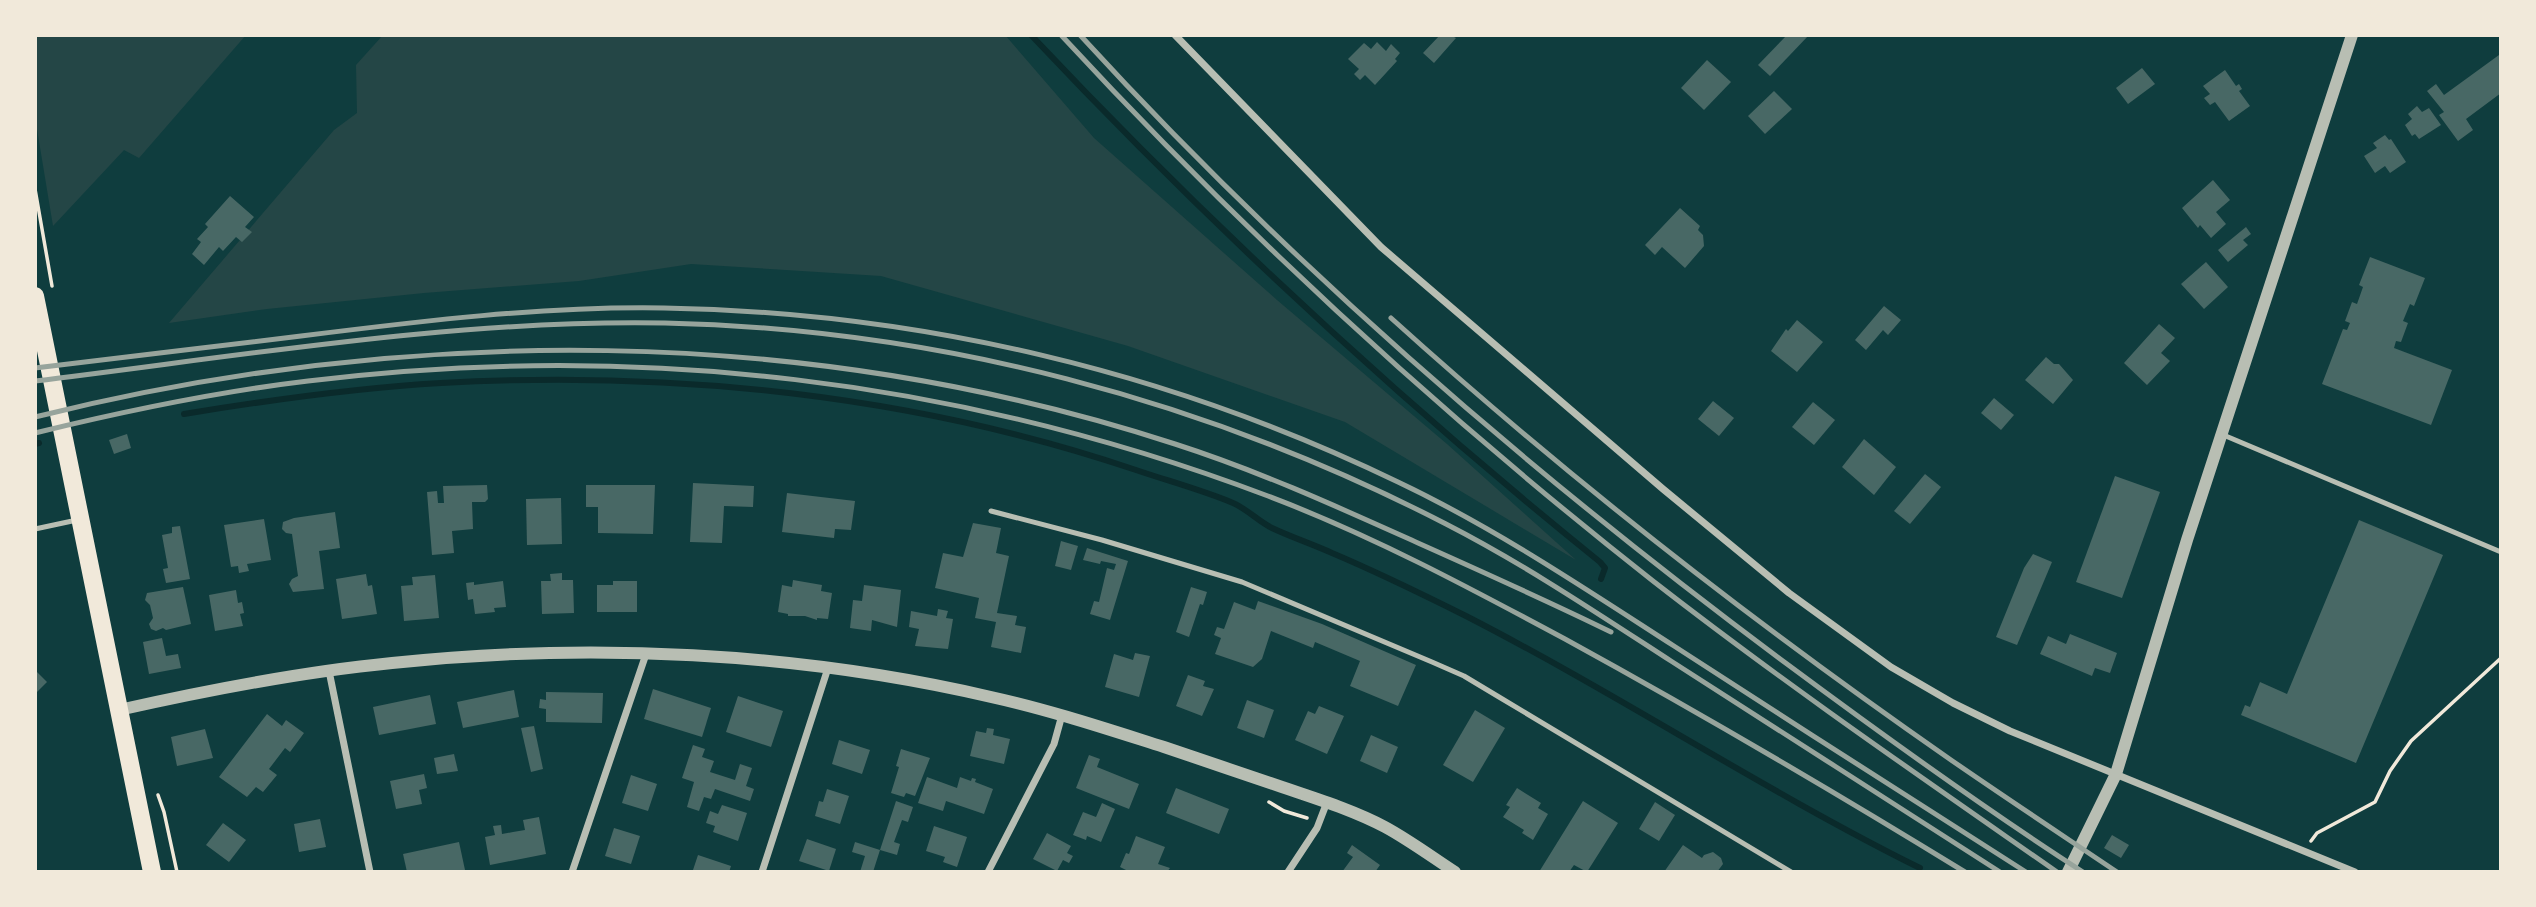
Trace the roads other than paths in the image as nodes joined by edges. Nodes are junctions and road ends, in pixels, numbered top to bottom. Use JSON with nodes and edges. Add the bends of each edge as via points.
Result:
{"nodes":[{"id":1,"x":1175,"y":35,"type":"edge"},
{"id":2,"x":2352,"y":35,"type":"edge"},
{"id":3,"x":35,"y":296,"type":"edge"},
{"id":4,"x":2221,"y":434,"type":"junction"},
{"id":5,"x":991,"y":511,"type":"dead end"},
{"id":6,"x":80,"y":519,"type":"junction"},
{"id":7,"x":35,"y":529,"type":"edge"},
{"id":8,"x":2501,"y":552,"type":"edge"},
{"id":9,"x":646,"y":654,"type":"junction"},
{"id":10,"x":828,"y":668,"type":"junction"},
{"id":11,"x":329,"y":671,"type":"junction"},
{"id":12,"x":118,"y":710,"type":"junction"},
{"id":13,"x":1062,"y":715,"type":"junction"},
{"id":14,"x":2116,"y":774,"type":"junction"},
{"id":15,"x":1327,"y":802,"type":"junction"},
{"id":16,"x":152,"y":872,"type":"edge"},
{"id":17,"x":370,"y":872,"type":"edge"},
{"id":18,"x":572,"y":872,"type":"edge"},
{"id":19,"x":762,"y":872,"type":"edge"},
{"id":20,"x":988,"y":872,"type":"edge"},
{"id":21,"x":1288,"y":872,"type":"edge"},
{"id":22,"x":1455,"y":872,"type":"edge"},
{"id":23,"x":1791,"y":872,"type":"edge"},
{"id":24,"x":2068,"y":872,"type":"edge"},
{"id":25,"x":2355,"y":872,"type":"edge"}],
"edges":[{"from":1,"to":14,"type":"street","via":[[1381,247],[1789,593],[1891,667],[1953,703]]},
{"from":2,"to":4,"type":"street"},
{"from":3,"to":6,"type":"main road"},
{"from":4,"to":8,"type":"lane"},
{"from":4,"to":14,"type":"street"},
{"from":5,"to":23,"type":"lane","via":[[1242,582],[1443,667]]},
{"from":6,"to":7,"type":"lane"},
{"from":6,"to":12,"type":"main road"},
{"from":9,"to":10,"type":"street"},
{"from":9,"to":11,"type":"street","via":[[498,655]]},
{"from":9,"to":18,"type":"street"},
{"from":10,"to":13,"type":"street","via":[[922,682]]},
{"from":10,"to":19,"type":"street"},
{"from":11,"to":12,"type":"street"},
{"from":11,"to":17,"type":"street"},
{"from":12,"to":16,"type":"main road"},
{"from":13,"to":15,"type":"street"},
{"from":13,"to":20,"type":"street","via":[[1054,744]]},
{"from":14,"to":24,"type":"street"},
{"from":14,"to":25,"type":"street"},
{"from":15,"to":21,"type":"street"},
{"from":15,"to":22,"type":"street","via":[[1386,828]]}]}
